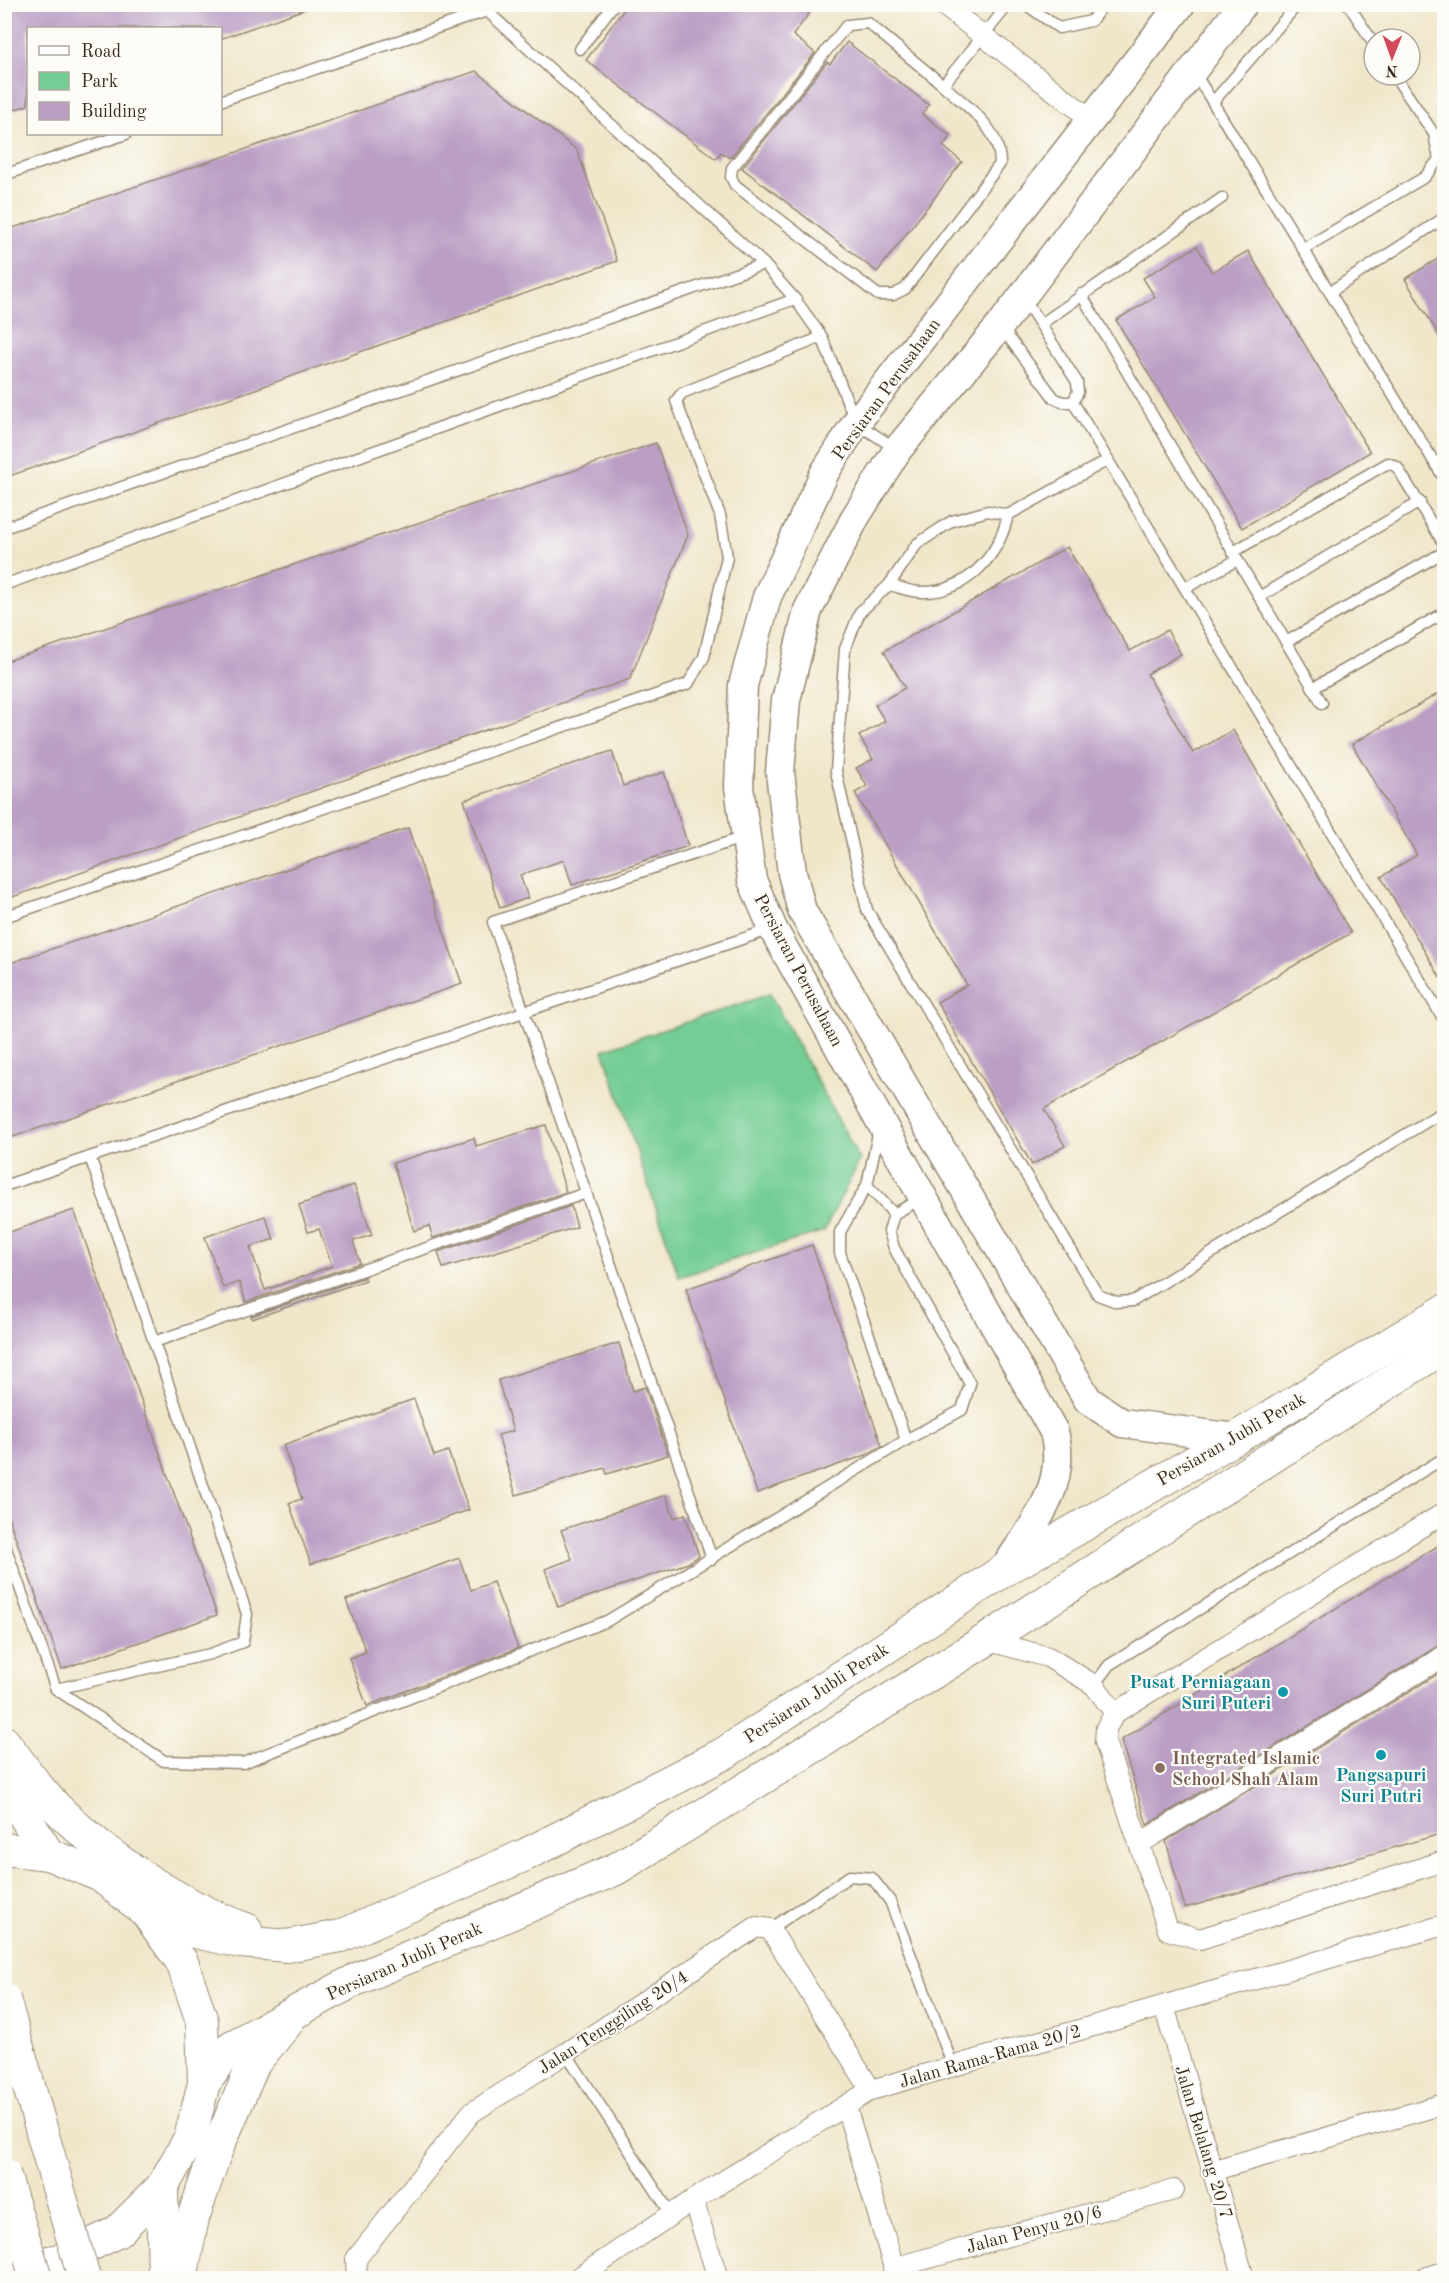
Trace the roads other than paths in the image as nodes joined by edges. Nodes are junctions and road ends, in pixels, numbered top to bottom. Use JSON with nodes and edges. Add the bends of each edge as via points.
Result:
{"nodes":[{"id":1,"x":614,"y":4,"type":"edge"},
{"id":2,"x":942,"y":4,"type":"edge"},
{"id":3,"x":1009,"y":4,"type":"edge"},
{"id":4,"x":1025,"y":4,"type":"edge"},
{"id":5,"x":1104,"y":4,"type":"edge"},
{"id":6,"x":1181,"y":4,"type":"edge"},
{"id":7,"x":1243,"y":4,"type":"edge"},
{"id":8,"x":1298,"y":4,"type":"edge"},
{"id":9,"x":1348,"y":4,"type":"edge"},
{"id":10,"x":484,"y":8,"type":"edge"},
{"id":11,"x":1363,"y":27,"type":"edge"},
{"id":12,"x":984,"y":37,"type":"junction"},
{"id":13,"x":580,"y":49,"type":"dead end"},
{"id":14,"x":1194,"y":71,"type":"junction"},
{"id":15,"x":943,"y":85,"type":"junction"},
{"id":16,"x":1402,"y":87,"type":"edge"},
{"id":17,"x":222,"y":100,"type":"edge"},
{"id":18,"x":1213,"y":102,"type":"junction"},
{"id":19,"x":1092,"y":120,"type":"junction"},
{"id":20,"x":123,"y":135,"type":"edge"},
{"id":21,"x":4,"y":175,"type":"edge"},
{"id":22,"x":1222,"y":198,"type":"dead end"},
{"id":23,"x":1444,"y":218,"type":"edge"},
{"id":24,"x":1303,"y":249,"type":"junction"},
{"id":25,"x":764,"y":264,"type":"junction"},
{"id":26,"x":1330,"y":292,"type":"junction"},
{"id":27,"x":1081,"y":294,"type":"junction"},
{"id":28,"x":1023,"y":297,"type":"junction"},
{"id":29,"x":795,"y":299,"type":"junction"},
{"id":30,"x":1041,"y":324,"type":"junction"},
{"id":31,"x":1000,"y":326,"type":"junction"},
{"id":32,"x":822,"y":337,"type":"junction"},
{"id":33,"x":1073,"y":402,"type":"junction"},
{"id":34,"x":856,"y":423,"type":"junction"},
{"id":35,"x":898,"y":449,"type":"junction"},
{"id":36,"x":1108,"y":460,"type":"junction"},
{"id":37,"x":1444,"y":478,"type":"edge"},
{"id":38,"x":1420,"y":502,"type":"junction"},
{"id":39,"x":1008,"y":515,"type":"junction"},
{"id":40,"x":4,"y":528,"type":"edge"},
{"id":41,"x":1444,"y":544,"type":"edge"},
{"id":42,"x":1444,"y":552,"type":"edge"},
{"id":43,"x":1235,"y":556,"type":"junction"},
{"id":44,"x":4,"y":585,"type":"edge"},
{"id":45,"x":889,"y":585,"type":"junction"},
{"id":46,"x":1185,"y":588,"type":"junction"},
{"id":47,"x":1259,"y":597,"type":"junction"},
{"id":48,"x":1444,"y":613,"type":"edge"},
{"id":49,"x":1286,"y":642,"type":"junction"},
{"id":50,"x":1313,"y":688,"type":"junction"},
{"id":51,"x":1322,"y":703,"type":"dead end"},
{"id":52,"x":746,"y":836,"type":"junction"},
{"id":53,"x":4,"y":917,"type":"edge"},
{"id":54,"x":773,"y":929,"type":"junction"},
{"id":55,"x":524,"y":1013,"type":"junction"},
{"id":56,"x":1444,"y":1020,"type":"edge"},
{"id":57,"x":1444,"y":1111,"type":"edge"},
{"id":58,"x":880,"y":1122,"type":"junction"},
{"id":59,"x":90,"y":1157,"type":"junction"},
{"id":60,"x":867,"y":1185,"type":"junction"},
{"id":61,"x":4,"y":1186,"type":"edge"},
{"id":62,"x":586,"y":1193,"type":"junction"},
{"id":63,"x":922,"y":1198,"type":"junction"},
{"id":64,"x":894,"y":1214,"type":"junction"},
{"id":65,"x":1444,"y":1311,"type":"edge"},
{"id":66,"x":154,"y":1342,"type":"junction"},
{"id":67,"x":1444,"y":1347,"type":"edge"},
{"id":68,"x":1236,"y":1438,"type":"junction"},
{"id":69,"x":906,"y":1440,"type":"junction"},
{"id":70,"x":1444,"y":1458,"type":"edge"},
{"id":71,"x":1444,"y":1513,"type":"edge"},
{"id":72,"x":4,"y":1543,"type":"edge"},
{"id":73,"x":712,"y":1559,"type":"junction"},
{"id":74,"x":1003,"y":1571,"type":"junction"},
{"id":75,"x":986,"y":1640,"type":"junction"},
{"id":76,"x":1444,"y":1656,"type":"edge"},
{"id":77,"x":1094,"y":1685,"type":"junction"},
{"id":78,"x":56,"y":1689,"type":"junction"},
{"id":79,"x":1115,"y":1713,"type":"junction"},
{"id":80,"x":4,"y":1742,"type":"edge"},
{"id":81,"x":4,"y":1783,"type":"edge"},
{"id":82,"x":1139,"y":1844,"type":"junction"},
{"id":83,"x":4,"y":1849,"type":"edge"},
{"id":84,"x":48,"y":1854,"type":"junction"},
{"id":85,"x":1444,"y":1861,"type":"edge"},
{"id":86,"x":146,"y":1912,"type":"junction"},
{"id":87,"x":1444,"y":1925,"type":"edge"},
{"id":88,"x":770,"y":1929,"type":"junction"},
{"id":89,"x":309,"y":1942,"type":"junction"},
{"id":90,"x":4,"y":1999,"type":"edge"},
{"id":91,"x":1164,"y":2006,"type":"junction"},
{"id":92,"x":297,"y":2010,"type":"junction"},
{"id":93,"x":566,"y":2053,"type":"junction"},
{"id":94,"x":953,"y":2066,"type":"junction"},
{"id":95,"x":204,"y":2083,"type":"junction"},
{"id":96,"x":871,"y":2090,"type":"junction"},
{"id":97,"x":1444,"y":2104,"type":"edge"},
{"id":98,"x":846,"y":2107,"type":"junction"},
{"id":99,"x":1211,"y":2171,"type":"junction"},
{"id":100,"x":4,"y":2174,"type":"edge"},
{"id":101,"x":162,"y":2187,"type":"junction"},
{"id":102,"x":1174,"y":2190,"type":"dead end"},
{"id":103,"x":693,"y":2200,"type":"junction"},
{"id":104,"x":671,"y":2214,"type":"junction"},
{"id":105,"x":4,"y":2270,"type":"edge"},
{"id":106,"x":1444,"y":2272,"type":"edge"},
{"id":107,"x":895,"y":2273,"type":"edge"},
{"id":108,"x":36,"y":2278,"type":"edge"},
{"id":109,"x":84,"y":2278,"type":"edge"},
{"id":110,"x":164,"y":2278,"type":"edge"},
{"id":111,"x":181,"y":2278,"type":"edge"},
{"id":112,"x":357,"y":2278,"type":"edge"},
{"id":113,"x":578,"y":2278,"type":"edge"},
{"id":114,"x":718,"y":2278,"type":"edge"},
{"id":115,"x":1244,"y":2278,"type":"edge"},
{"id":116,"x":1424,"y":2278,"type":"edge"}],
"edges":[{"from":1,"to":13,"type":"lane"},
{"from":2,"to":12,"type":"street"},
{"from":3,"to":12,"type":"lane"},
{"from":4,"to":5,"type":"lane","via":[[1059,28],[1091,21]]},
{"from":6,"to":19,"type":"main road","name":"Persiaran Perusahaan"},
{"from":7,"to":14,"type":"main road","name":"Persiaran Perusahaan"},
{"from":8,"to":18,"type":"lane"},
{"from":9,"to":11,"type":"lane"},
{"from":10,"to":17,"type":"lane"},
{"from":10,"to":25,"type":"lane"},
{"from":12,"to":15,"type":"lane"},
{"from":12,"to":19,"type":"street"},
{"from":14,"to":18,"type":"lane"},
{"from":14,"to":28,"type":"main road","name":"Persiaran Perusahaan"},
{"from":15,"to":15,"type":"lane","via":[[994,133],[1000,148],[1000,164],[905,289],[893,295],[878,295],[735,185],[730,177],[732,168],[846,25],[868,23]]},
{"from":16,"to":24,"type":"lane","via":[[1434,134],[1439,159],[1425,177]]},
{"from":18,"to":24,"type":"lane"},
{"from":19,"to":34,"type":"main road","name":"Persiaran Perusahaan"},
{"from":20,"to":21,"type":"lane"},
{"from":22,"to":27,"type":"lane"},
{"from":23,"to":26,"type":"lane"},
{"from":24,"to":26,"type":"lane"},
{"from":25,"to":29,"type":"lane"},
{"from":25,"to":40,"type":"lane"},
{"from":26,"to":37,"type":"lane"},
{"from":27,"to":30,"type":"lane"},
{"from":27,"to":43,"type":"lane"},
{"from":28,"to":30,"type":"lane"},
{"from":28,"to":31,"type":"main road","name":"Persiaran Perusahaan"},
{"from":29,"to":32,"type":"lane"},
{"from":29,"to":44,"type":"lane"},
{"from":30,"to":33,"type":"lane","via":[[1077,382]]},
{"from":31,"to":33,"type":"lane","via":[[1054,398]]},
{"from":31,"to":35,"type":"main road","name":"Persiaran Perusahaan"},
{"from":32,"to":34,"type":"lane"},
{"from":32,"to":53,"type":"lane","via":[[682,393],[676,401],[720,515],[727,557],[704,657],[688,684]]},
{"from":33,"to":36,"type":"lane"},
{"from":34,"to":35,"type":"lane"},
{"from":34,"to":52,"type":"main road","name":"Persiaran Perusahaan","via":[[825,472],[767,597],[743,685],[739,787]]},
{"from":35,"to":68,"type":"main road","name":"Persiaran Perusahaan","via":[[855,516],[808,610],[786,700],[780,772],[792,873],[802,911],[1088,1400],[1122,1423]]},
{"from":36,"to":39,"type":"lane"},
{"from":36,"to":46,"type":"lane"},
{"from":38,"to":41,"type":"lane"},
{"from":38,"to":43,"type":"lane","via":[[1397,467],[1389,463]]},
{"from":38,"to":47,"type":"lane"},
{"from":39,"to":45,"type":"lane","via":[[988,511],[952,521],[917,544]]},
{"from":39,"to":45,"type":"lane","via":[[1004,536],[990,560],[951,588],[921,592]]},
{"from":42,"to":49,"type":"lane"},
{"from":43,"to":46,"type":"lane"},
{"from":43,"to":47,"type":"lane"},
{"from":45,"to":57,"type":"lane","via":[[860,612],[845,649],[836,771],[867,910],[1098,1295],[1117,1302],[1133,1301]]},
{"from":46,"to":56,"type":"lane"},
{"from":47,"to":49,"type":"lane"},
{"from":48,"to":50,"type":"lane"},
{"from":49,"to":50,"type":"lane"},
{"from":50,"to":51,"type":"lane"},
{"from":52,"to":54,"type":"main road","name":"Persiaran Perusahaan","via":[[752,880]]},
{"from":52,"to":55,"type":"lane","via":[[493,922]]},
{"from":54,"to":55,"type":"lane"},
{"from":54,"to":58,"type":"main road","name":"Persiaran Perusahaan"},
{"from":55,"to":59,"type":"lane"},
{"from":55,"to":62,"type":"lane"},
{"from":58,"to":60,"type":"lane"},
{"from":58,"to":63,"type":"main road","name":"Persiaran Perusahaan"},
{"from":59,"to":61,"type":"lane"},
{"from":59,"to":66,"type":"lane"},
{"from":60,"to":64,"type":"lane"},
{"from":60,"to":69,"type":"lane","via":[[840,1232],[840,1253]]},
{"from":62,"to":66,"type":"lane"},
{"from":62,"to":73,"type":"lane"},
{"from":63,"to":64,"type":"lane"},
{"from":63,"to":74,"type":"main road","name":"Persiaran Perusahaan","via":[[1054,1432],[1059,1450],[1058,1475],[1046,1505]]},
{"from":64,"to":69,"type":"lane","via":[[889,1231],[894,1248],[970,1384],[962,1410]]},
{"from":65,"to":68,"type":"main road","name":"Persiaran Jubli Perak"},
{"from":66,"to":78,"type":"lane","via":[[247,1614],[243,1642],[210,1654]]},
{"from":67,"to":75,"type":"main road","name":"Persiaran Jubli Perak"},
{"from":68,"to":74,"type":"main road","name":"Persiaran Jubli Perak"},
{"from":69,"to":73,"type":"lane"},
{"from":70,"to":77,"type":"lane","via":[[1109,1665]]},
{"from":71,"to":79,"type":"street"},
{"from":72,"to":78,"type":"lane"},
{"from":73,"to":78,"type":"lane","via":[[607,1621],[243,1763],[164,1761]]},
{"from":74,"to":89,"type":"main road","name":"Persiaran Jubli Perak","via":[[723,1754],[525,1855],[341,1936]]},
{"from":75,"to":77,"type":"street","via":[[1048,1657]]},
{"from":75,"to":92,"type":"main road","name":"Persiaran Jubli Perak","via":[[616,1869],[357,1979]]},
{"from":76,"to":82,"type":"street"},
{"from":77,"to":79,"type":"street"},
{"from":79,"to":82,"type":"street","via":[[1106,1728],[1105,1742]]},
{"from":80,"to":89,"type":"main road","via":[[51,1803],[105,1850],[222,1920],[259,1933]]},
{"from":81,"to":84,"type":"main road"},
{"from":82,"to":85,"type":"street","via":[[1168,1930],[1200,1939]]},
{"from":83,"to":84,"type":"main road"},
{"from":84,"to":86,"type":"main road","via":[[101,1876]]},
{"from":86,"to":89,"type":"main road","name":"Persiaran Jubli Perak","via":[[191,1931],[241,1942],[287,1946]]},
{"from":86,"to":95,"type":"main road","via":[[182,1962],[202,2021]]},
{"from":87,"to":91,"type":"street","name":"Jalan Rama-Rama 20/2"},
{"from":88,"to":93,"type":"street","name":"Jalan Tenggiling 20/4","via":[[756,1927]]},
{"from":88,"to":94,"type":"lane","via":[[850,1876],[872,1878],[891,1901]]},
{"from":88,"to":96,"type":"street"},
{"from":90,"to":109,"type":"main road","bridge":true},
{"from":91,"to":94,"type":"street","name":"Jalan Rama-Rama 20/2"},
{"from":91,"to":99,"type":"street","name":"Jalan Belalang 20/7"},
{"from":92,"to":95,"type":"main road","name":"Persiaran Jubli Perak","via":[[231,2047]]},
{"from":92,"to":111,"type":"main road","via":[[254,2063],[193,2218]]},
{"from":93,"to":104,"type":"lane"},
{"from":93,"to":112,"type":"street","name":"Jalan Tenggiling 20/4","via":[[471,2113],[357,2259]]},
{"from":94,"to":96,"type":"street","name":"Jalan Rama-Rama 20/2"},
{"from":95,"to":101,"type":"main road","via":[[190,2138]]},
{"from":96,"to":98,"type":"street","name":"Jalan Rama-Rama 20/2"},
{"from":97,"to":99,"type":"street"},
{"from":98,"to":103,"type":"street","name":"Jalan Rama-Rama 20/2"},
{"from":98,"to":107,"type":"street"},
{"from":99,"to":115,"type":"street","name":"Jalan Belalang 20/7"},
{"from":100,"to":108,"type":"main road","bridge":true},
{"from":101,"to":105,"type":"main road","via":[[117,2232],[60,2260]]},
{"from":101,"to":110,"type":"main road"},
{"from":102,"to":107,"type":"street","name":"Jalan Penyu 20/6"},
{"from":103,"to":104,"type":"street","name":"Jalan Rama-Rama 20/2"},
{"from":103,"to":114,"type":"street"},
{"from":104,"to":113,"type":"street","name":"Jalan Rama-Rama 20/2"},
{"from":106,"to":116,"type":"street"}]}
